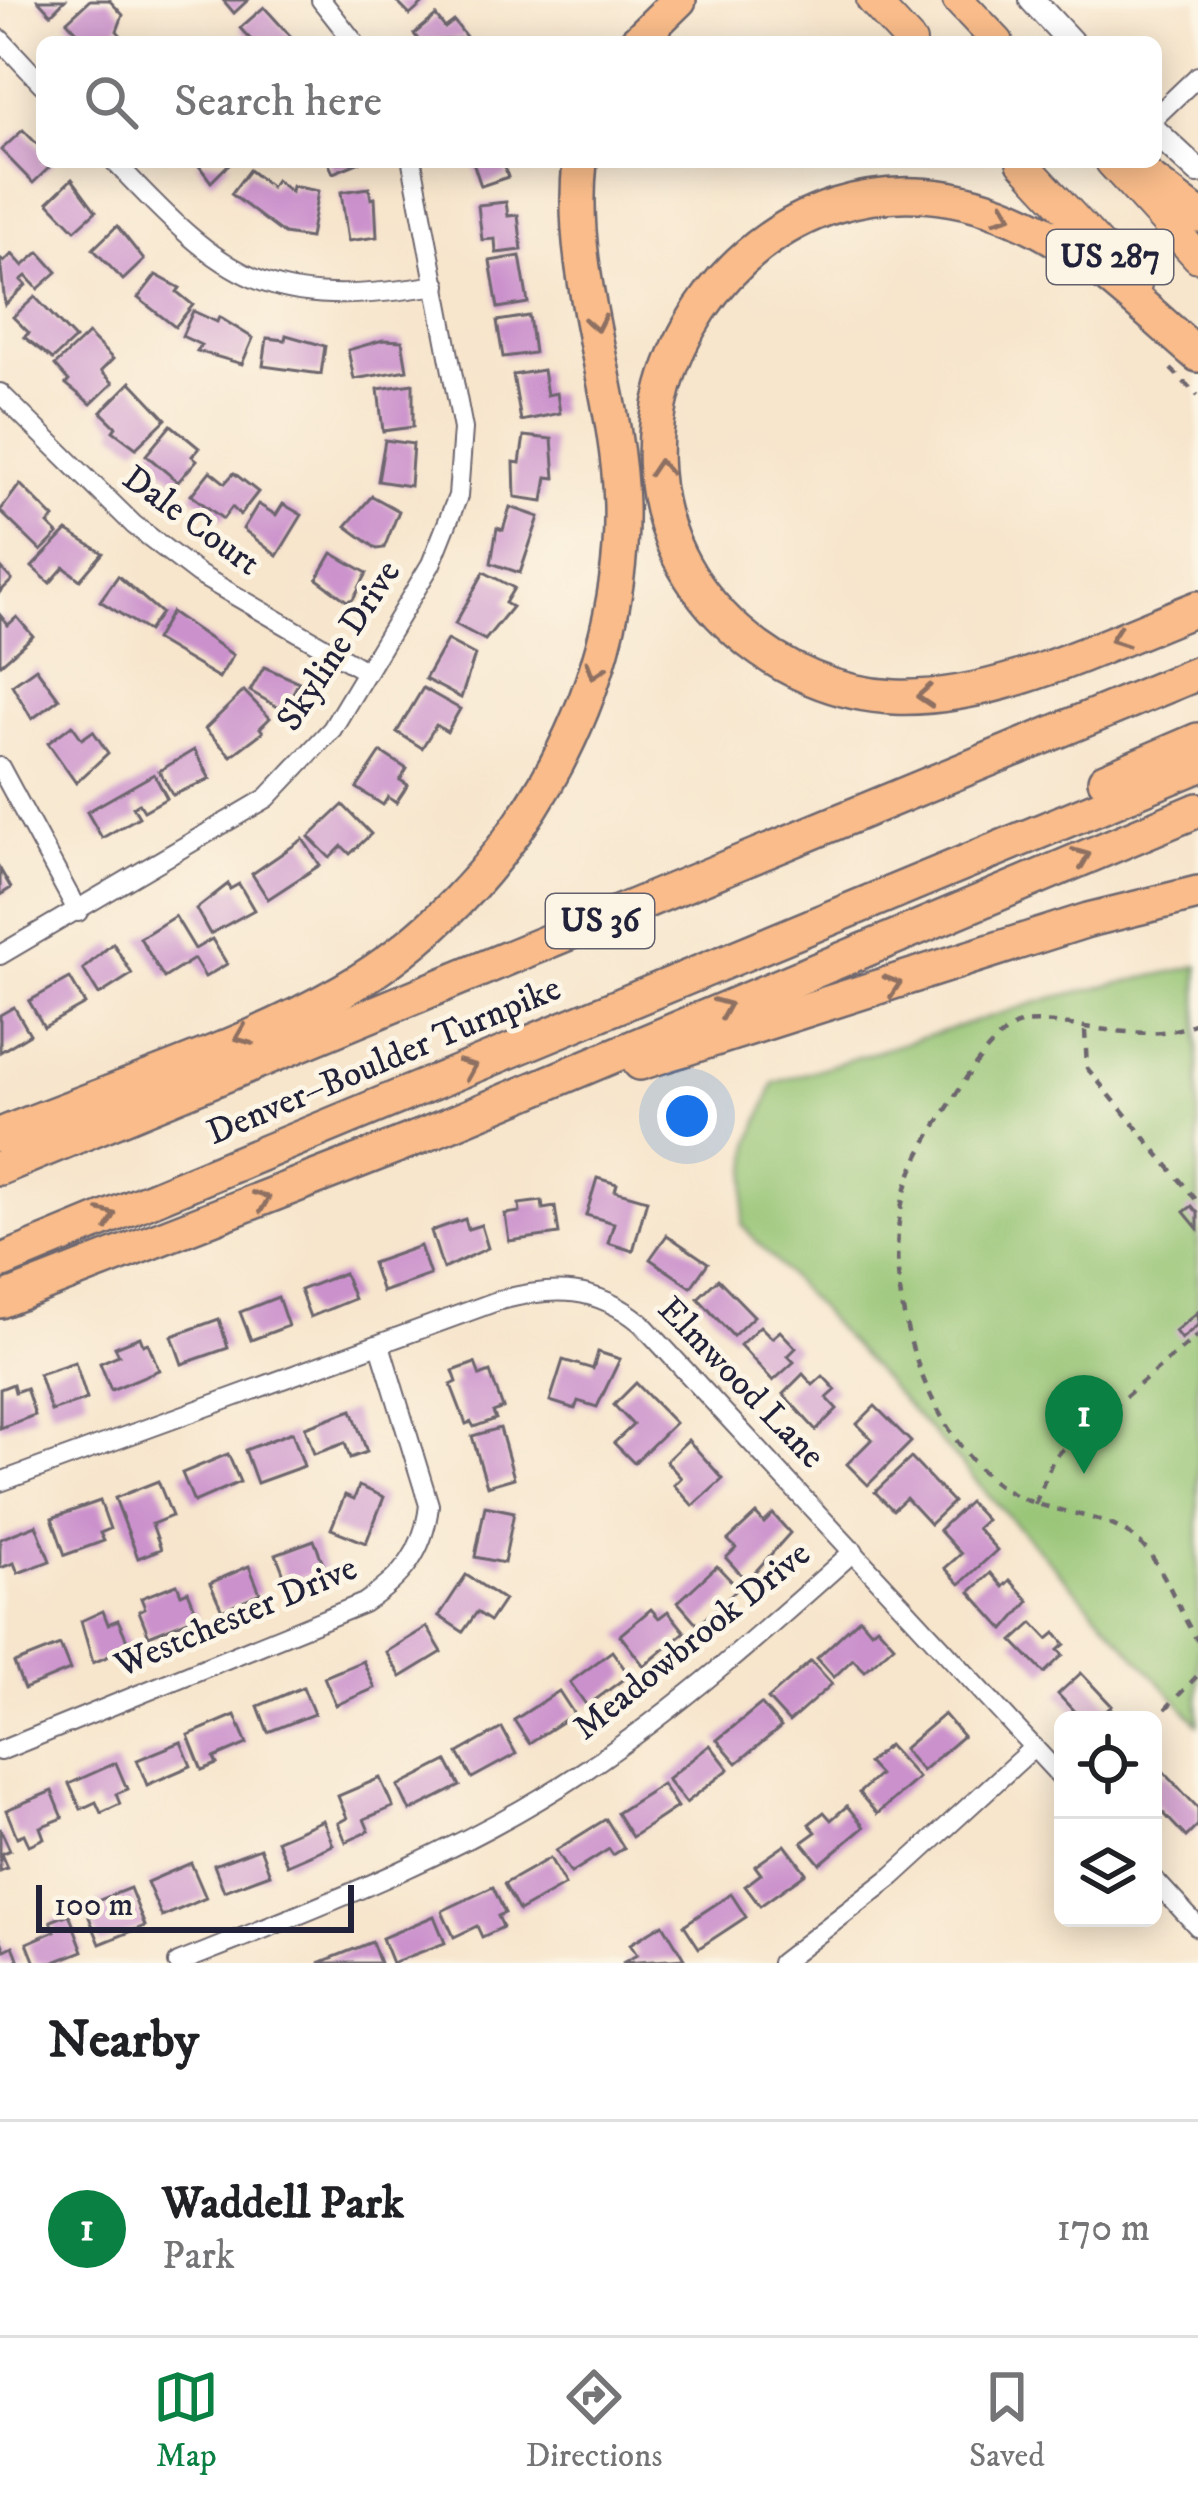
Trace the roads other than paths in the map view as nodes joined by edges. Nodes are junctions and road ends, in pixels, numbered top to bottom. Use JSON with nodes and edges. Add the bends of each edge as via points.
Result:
{"nodes":[{"id":1,"x":322,"y":0,"type":"edge"},
{"id":2,"x":679,"y":0,"type":"edge"},
{"id":3,"x":872,"y":0,"type":"edge"},
{"id":4,"x":958,"y":0,"type":"edge"},
{"id":5,"x":1031,"y":0,"type":"edge"},
{"id":6,"x":652,"y":23,"type":"edge"},
{"id":7,"x":350,"y":36,"type":"edge"},
{"id":8,"x":905,"y":36,"type":"edge"},
{"id":9,"x":992,"y":36,"type":"edge"},
{"id":10,"x":1065,"y":36,"type":"edge"},
{"id":11,"x":0,"y":39,"type":"edge"},
{"id":12,"x":1198,"y":76,"type":"edge"},
{"id":13,"x":36,"y":78,"type":"edge"},
{"id":14,"x":1162,"y":110,"type":"edge"},
{"id":15,"x":1162,"y":138,"type":"edge"},
{"id":16,"x":122,"y":168,"type":"edge"},
{"id":17,"x":413,"y":168,"type":"edge"},
{"id":18,"x":580,"y":168,"type":"edge"},
{"id":19,"x":1028,"y":168,"type":"edge"},
{"id":20,"x":1117,"y":168,"type":"edge"},
{"id":21,"x":1135,"y":168,"type":"edge"},
{"id":22,"x":1198,"y":171,"type":"edge"},
{"id":23,"x":1198,"y":216,"type":"edge"},
{"id":24,"x":1198,"y":256,"type":"edge"},
{"id":25,"x":436,"y":285,"type":"junction"},
{"id":26,"x":1198,"y":354,"type":"edge"},
{"id":27,"x":0,"y":392,"type":"edge"},
{"id":28,"x":1198,"y":608,"type":"edge"},
{"id":29,"x":367,"y":672,"type":"junction"},
{"id":30,"x":1198,"y":673,"type":"edge"},
{"id":31,"x":1198,"y":696,"type":"edge"},
{"id":32,"x":1198,"y":740,"type":"edge"},
{"id":33,"x":1198,"y":766,"type":"edge"},
{"id":34,"x":0,"y":767,"type":"edge"},
{"id":35,"x":1198,"y":810,"type":"edge"},
{"id":36,"x":1198,"y":893,"type":"edge"},
{"id":37,"x":78,"y":912,"type":"junction"},
{"id":38,"x":0,"y":955,"type":"edge"},
{"id":39,"x":697,"y":973,"type":"junction"},
{"id":40,"x":0,"y":1135,"type":"edge"},
{"id":41,"x":422,"y":1136,"type":"junction"},
{"id":42,"x":0,"y":1168,"type":"edge"},
{"id":43,"x":0,"y":1262,"type":"edge"},
{"id":44,"x":0,"y":1301,"type":"edge"},
{"id":45,"x":380,"y":1345,"type":"junction"},
{"id":46,"x":0,"y":1482,"type":"edge"},
{"id":47,"x":854,"y":1551,"type":"junction"},
{"id":48,"x":1034,"y":1747,"type":"junction"},
{"id":49,"x":0,"y":1751,"type":"edge"},
{"id":50,"x":1054,"y":1769,"type":"edge"},
{"id":51,"x":1162,"y":1888,"type":"edge"},
{"id":52,"x":1198,"y":1927,"type":"edge"},
{"id":53,"x":178,"y":1963,"type":"edge"},
{"id":54,"x":781,"y":1963,"type":"edge"}],
"edges":[{"from":1,"to":7,"type":"street"},
{"from":2,"to":6,"type":"highway"},
{"from":3,"to":8,"type":"main road"},
{"from":4,"to":9,"type":"main road"},
{"from":5,"to":10,"type":"street"},
{"from":11,"to":13,"type":"street"},
{"from":12,"to":14,"type":"street"},
{"from":15,"to":22,"type":"street"},
{"from":16,"to":25,"type":"street","via":[[198,247],[277,289],[344,298]]},
{"from":17,"to":25,"type":"street","name":"Skyline Drive"},
{"from":18,"to":40,"type":"highway","one_way":true,"via":[[579,228],[613,421],[620,532],[597,664],[552,772],[459,897],[350,987]]},
{"from":19,"to":26,"type":"main road","number":"US 287"},
{"from":20,"to":24,"type":"main road","number":"US 287"},
{"from":21,"to":23,"type":"highway"},
{"from":25,"to":29,"type":"street","name":"Skyline Drive","via":[[457,384],[462,476],[443,541]]},
{"from":28,"to":26,"type":"highway","one_way":true,"via":[[948,694],[892,697],[824,682],[755,647],[703,594],[667,515],[658,446],[680,346],[711,290],[775,233],[855,197],[919,192],[1025,223],[1074,252]]},
{"from":27,"to":29,"type":"street","name":"Dale Court","via":[[134,525],[198,574]]},
{"from":29,"to":37,"type":"street","name":"Skyline Drive","via":[[332,729],[266,798]]},
{"from":30,"to":42,"type":"highway","name":"Denver–Boulder Turnpike","number":"US 36"},
{"from":31,"to":42,"type":"highway","via":[[521,976]]},
{"from":32,"to":39,"type":"highway"},
{"from":33,"to":39,"type":"highway","name":"Denver–Boulder Turnpike","number":"US 36"},
{"from":34,"to":37,"type":"street"},
{"from":41,"to":35,"type":"highway","one_way":true},
{"from":41,"to":36,"type":"highway","one_way":true,"via":[[1088,920]]},
{"from":37,"to":38,"type":"street","name":"Skyline Drive"},
{"from":43,"to":39,"type":"highway","name":"Denver–Boulder Turnpike","number":"US 36","one_way":true},
{"from":44,"to":41,"type":"highway","one_way":true},
{"from":45,"to":46,"type":"street","name":"Elmwood Lane"},
{"from":45,"to":47,"type":"street","name":"Elmwood Lane","via":[[535,1291],[572,1289],[611,1301],[641,1323]]},
{"from":45,"to":49,"type":"street","name":"Westchester Drive","via":[[429,1505],[426,1533],[403,1573],[364,1604]]},
{"from":47,"to":48,"type":"street","name":"Elmwood Lane"},
{"from":47,"to":53,"type":"street","name":"Meadowbrook Drive","via":[[694,1691],[526,1807],[356,1891]]},
{"from":48,"to":50,"type":"street","name":"Elmwood Lane"},
{"from":48,"to":54,"type":"street","via":[[893,1876]]},
{"from":51,"to":52,"type":"street"}]}
